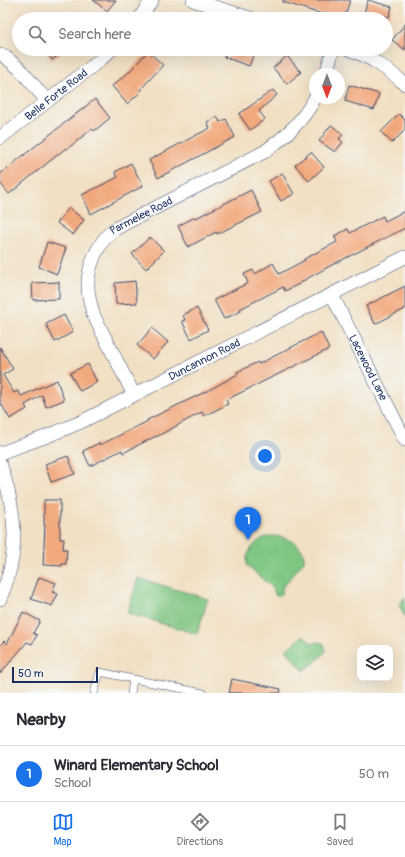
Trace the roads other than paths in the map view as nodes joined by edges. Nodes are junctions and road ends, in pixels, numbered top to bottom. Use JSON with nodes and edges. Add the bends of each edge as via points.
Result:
{"nodes":[{"id":1,"x":152,"y":0,"type":"edge"},
{"id":2,"x":194,"y":0,"type":"edge"},
{"id":3,"x":144,"y":12,"type":"edge"},
{"id":4,"x":231,"y":12,"type":"edge"},
{"id":5,"x":2,"y":55,"type":"dead end"},
{"id":6,"x":104,"y":56,"type":"edge"},
{"id":7,"x":331,"y":56,"type":"edge"},
{"id":8,"x":365,"y":56,"type":"edge"},
{"id":9,"x":328,"y":68,"type":"edge"},
{"id":10,"x":405,"y":84,"type":"edge"},
{"id":11,"x":47,"y":100,"type":"junction"},
{"id":12,"x":311,"y":104,"type":"edge"},
{"id":13,"x":0,"y":138,"type":"edge"},
{"id":14,"x":405,"y":257,"type":"edge"},
{"id":15,"x":332,"y":295,"type":"junction"},
{"id":16,"x":134,"y":395,"type":"junction"},
{"id":17,"x":405,"y":440,"type":"edge"},
{"id":18,"x":0,"y":453,"type":"edge"},
{"id":19,"x":0,"y":463,"type":"edge"},
{"id":20,"x":0,"y":599,"type":"edge"},
{"id":21,"x":133,"y":679,"type":"junction"},
{"id":22,"x":94,"y":693,"type":"edge"},
{"id":23,"x":131,"y":693,"type":"edge"},
{"id":24,"x":204,"y":693,"type":"edge"}],
"edges":[{"from":1,"to":3,"type":"street"},
{"from":2,"to":4,"type":"street"},
{"from":5,"to":11,"type":"street","via":[[20,69]]},
{"from":6,"to":11,"type":"street","name":"Belle Forte Road"},
{"from":7,"to":9,"type":"street"},
{"from":8,"to":10,"type":"street","via":[[389,70]]},
{"from":11,"to":13,"type":"street","name":"Belle Forte Road"},
{"from":12,"to":16,"type":"street","name":"Parmelee Road","via":[[292,130],[279,142],[126,223],[112,232],[98,250],[88,274],[89,301],[93,314]]},
{"from":14,"to":15,"type":"street","name":"Duncannon Road"},
{"from":15,"to":16,"type":"street","name":"Duncannon Road"},
{"from":15,"to":17,"type":"street","name":"Lacewood Lane"},
{"from":16,"to":18,"type":"street","name":"Duncannon Road","via":[[81,422]]},
{"from":19,"to":20,"type":"street","via":[[11,504],[14,538],[12,562]]},
{"from":21,"to":22,"type":"lane","via":[[100,672]]},
{"from":21,"to":23,"type":"lane"},
{"from":21,"to":24,"type":"lane"}]}
